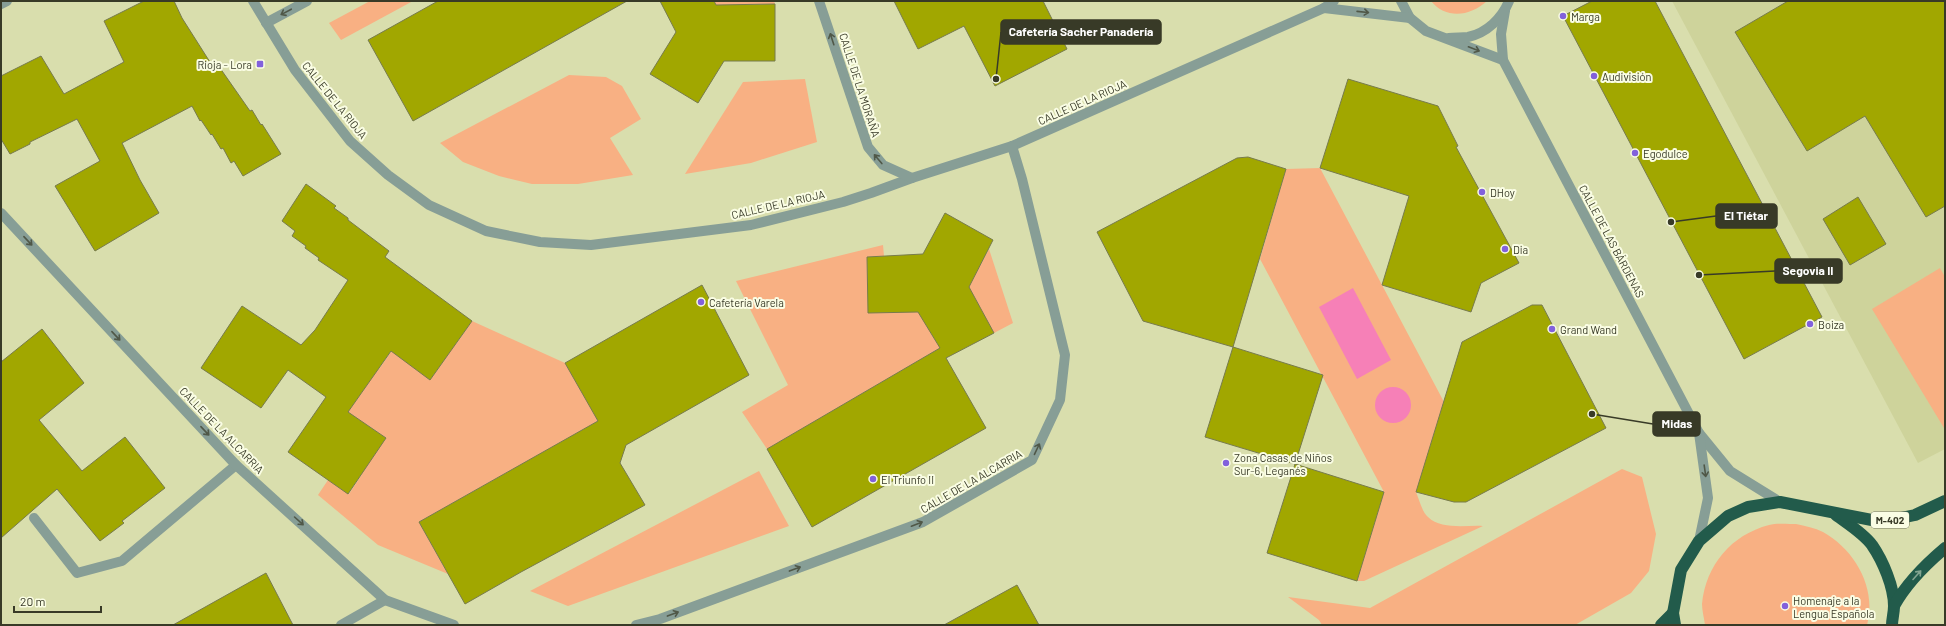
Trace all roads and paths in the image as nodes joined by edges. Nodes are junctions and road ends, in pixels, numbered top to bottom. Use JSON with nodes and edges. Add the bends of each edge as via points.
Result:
{"nodes":[{"id":1,"x":7,"y":1,"type":"edge"},
{"id":2,"x":253,"y":1,"type":"edge"},
{"id":3,"x":307,"y":1,"type":"edge"},
{"id":4,"x":819,"y":1,"type":"edge"},
{"id":5,"x":1334,"y":1,"type":"edge"},
{"id":6,"x":1401,"y":1,"type":"edge"},
{"id":7,"x":1509,"y":1,"type":"edge"},
{"id":8,"x":1,"y":4,"type":"edge"},
{"id":9,"x":1324,"y":8,"type":"junction"},
{"id":10,"x":1505,"y":11,"type":"junction"},
{"id":11,"x":1410,"y":18,"type":"junction"},
{"id":12,"x":266,"y":23,"type":"junction"},
{"id":13,"x":1445,"y":38,"type":"junction"},
{"id":14,"x":1503,"y":60,"type":"junction"},
{"id":15,"x":1012,"y":146,"type":"junction"},
{"id":16,"x":912,"y":178,"type":"junction"},
{"id":17,"x":2,"y":214,"type":"edge"},
{"id":18,"x":1699,"y":433,"type":"junction"},
{"id":19,"x":236,"y":465,"type":"junction"},
{"id":20,"x":1945,"y":501,"type":"edge"},
{"id":21,"x":1780,"y":502,"type":"junction"},
{"id":22,"x":1832,"y":512,"type":"junction"},
{"id":23,"x":34,"y":518,"type":"dead end"},
{"id":24,"x":1699,"y":541,"type":"junction"},
{"id":25,"x":1945,"y":548,"type":"edge"},
{"id":26,"x":385,"y":600,"type":"junction"},
{"id":27,"x":1894,"y":606,"type":"junction"},
{"id":28,"x":1674,"y":619,"type":"edge"},
{"id":29,"x":341,"y":625,"type":"edge"},
{"id":30,"x":454,"y":625,"type":"edge"},
{"id":31,"x":636,"y":625,"type":"edge"},
{"id":32,"x":1661,"y":625,"type":"edge"},
{"id":33,"x":1892,"y":625,"type":"edge"}],
"edges":[{"from":1,"to":8,"type":"street"},
{"from":2,"to":12,"type":"street","name":"CALLE DE LA RIOJA"},
{"from":3,"to":12,"type":"street","one_way":true},
{"from":16,"to":4,"type":"street","name":"CALLE DE LA MORAÑA","one_way":true,"via":[[883,165],[868,147]]},
{"from":5,"to":9,"type":"street","name":"CALLE DE LA RIOJA"},
{"from":6,"to":11,"type":"street"},
{"from":7,"to":10,"type":"street"},
{"from":9,"to":11,"type":"street","one_way":true},
{"from":9,"to":15,"type":"street","name":"CALLE DE LA RIOJA"},
{"from":10,"to":13,"type":"street","via":[[1489,27],[1469,37]]},
{"from":10,"to":14,"type":"street","name":"CALLE DE LAS BÁRDENAS","via":[[1501,34]]},
{"from":11,"to":13,"type":"street","via":[[1426,31]]},
{"from":12,"to":16,"type":"street","name":"CALLE DE LA RIOJA","via":[[296,70],[350,141],[388,175],[429,205],[486,231],[540,242],[591,245],[751,225],[843,202]]},
{"from":13,"to":14,"type":"street","one_way":true},
{"from":14,"to":18,"type":"street","name":"CALLE DE LAS BÁRDENAS"},
{"from":15,"to":16,"type":"street","name":"CALLE DE LA RIOJA"},
{"from":31,"to":15,"type":"street","name":"CALLE DE LA ALCARRIA","one_way":true,"via":[[660,619],[923,522],[1032,460],[1060,400],[1065,355]]},
{"from":17,"to":19,"type":"street","name":"CALLE DE LA ALCARRIA","one_way":true},
{"from":18,"to":21,"type":"street","name":"CALLE DE LAS BÁRDENAS","via":[[1730,471]]},
{"from":18,"to":24,"type":"street","name":"CALLE DE LAS BÁRDENAS","one_way":true,"via":[[1708,498]]},
{"from":19,"to":23,"type":"street","via":[[122,561],[77,573]]},
{"from":19,"to":26,"type":"street","name":"CALLE DE LA ALCARRIA","one_way":true},
{"from":20,"to":22,"type":"highway","number":"M-402","via":[[1915,515],[1882,522]]},
{"from":21,"to":22,"type":"highway","number":"M-402"},
{"from":21,"to":24,"type":"highway","number":"M-402","via":[[1748,507],[1728,516]]},
{"from":22,"to":27,"type":"highway","number":"M-402","via":[[1872,545],[1884,568]]},
{"from":24,"to":28,"type":"highway","number":"M-402","via":[[1682,570]]},
{"from":27,"to":25,"type":"highway","number":"M-402","one_way":true,"via":[[1915,577]]},
{"from":26,"to":29,"type":"street"},
{"from":26,"to":30,"type":"street","name":"CALLE DE LA ALCARRIA"},
{"from":27,"to":33,"type":"highway","number":"M-402"},
{"from":28,"to":32,"type":"highway","number":"M-402"}]}
